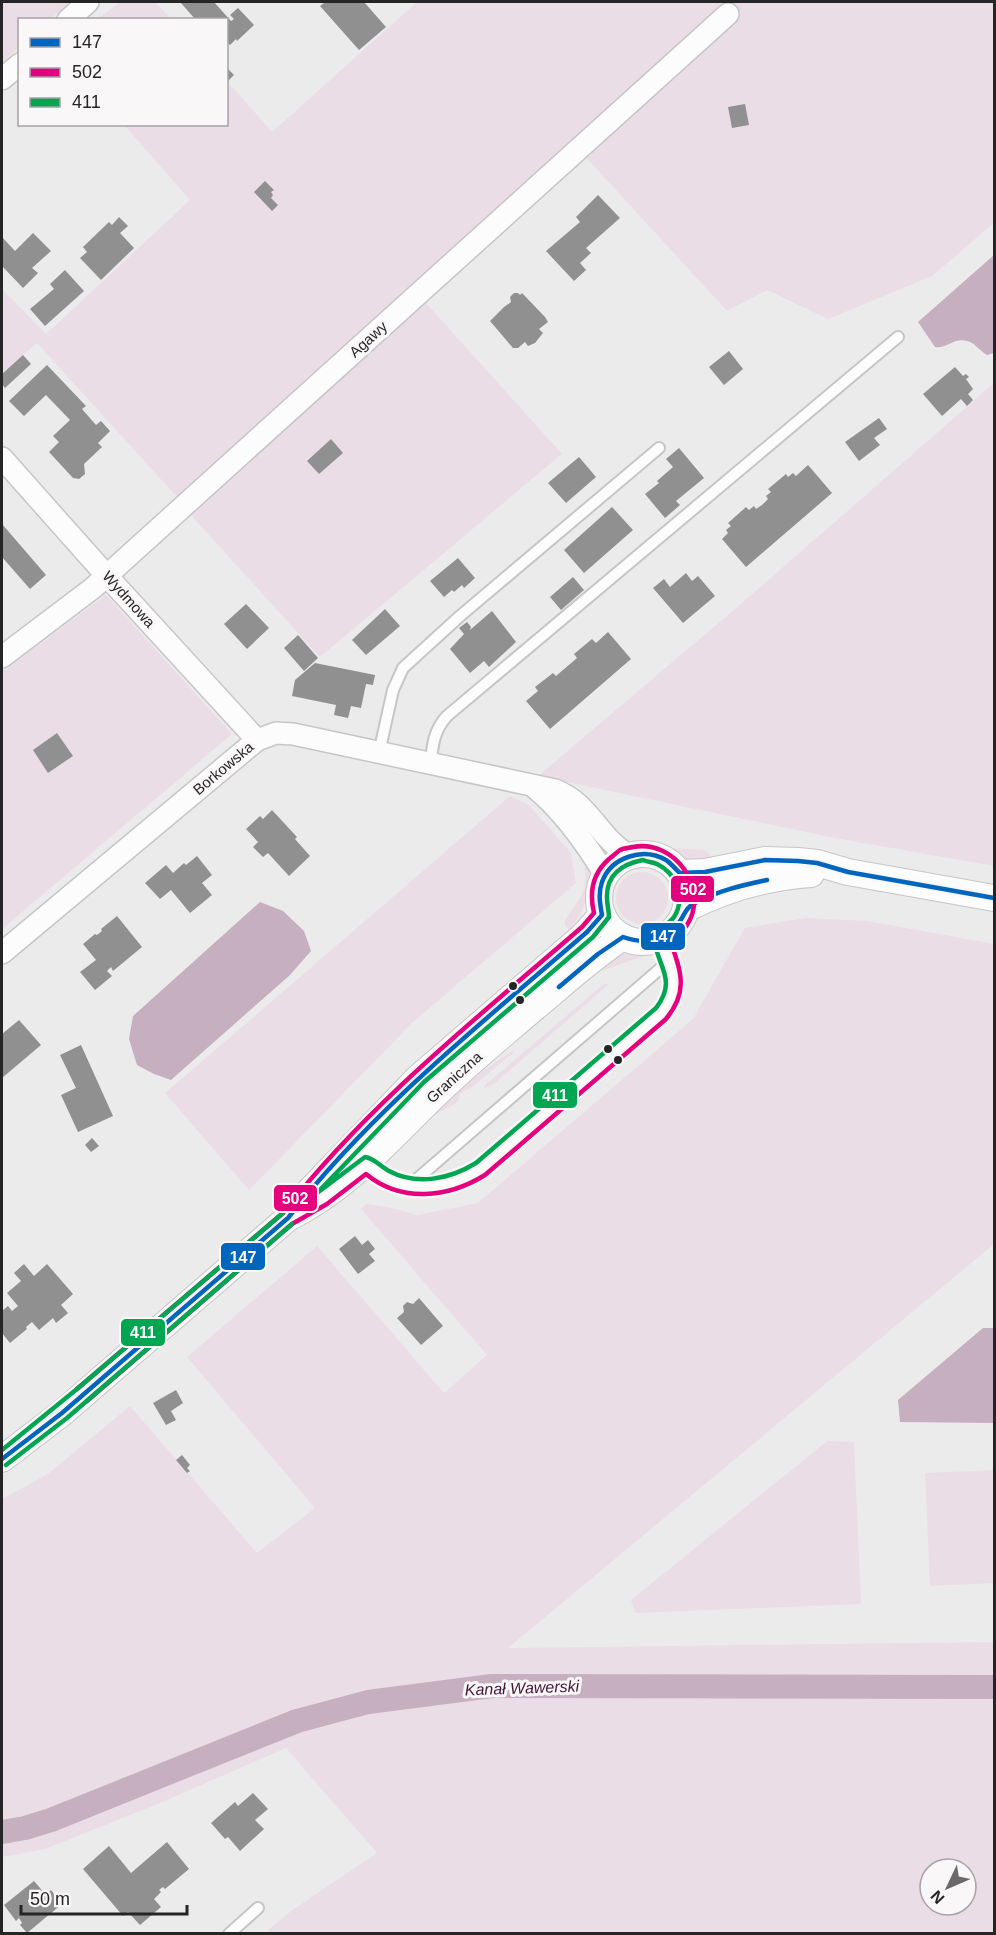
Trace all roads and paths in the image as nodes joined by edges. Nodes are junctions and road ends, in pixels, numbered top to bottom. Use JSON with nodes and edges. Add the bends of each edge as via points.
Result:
{"nodes":[{"id":1,"x":88,"y":2,"type":"edge"},
{"id":2,"x":728,"y":14,"type":"dead end"},
{"id":3,"x":70,"y":18,"type":"edge"},
{"id":4,"x":18,"y":65,"type":"edge"},
{"id":5,"x":2,"y":79,"type":"edge"},
{"id":6,"x":898,"y":337,"type":"dead end"},
{"id":7,"x":659,"y":448,"type":"dead end"},
{"id":8,"x":2,"y":458,"type":"edge"},
{"id":9,"x":106,"y":575,"type":"junction"},
{"id":10,"x":2,"y":657,"type":"edge"},
{"id":11,"x":257,"y":740,"type":"junction"},
{"id":12,"x":379,"y":753,"type":"junction"},
{"id":13,"x":431,"y":764,"type":"junction"},
{"id":14,"x":531,"y":785,"type":"junction"},
{"id":15,"x":628,"y":856,"type":"junction"},
{"id":16,"x":848,"y":872,"type":"junction"},
{"id":17,"x":680,"y":873,"type":"junction"},
{"id":18,"x":605,"y":875,"type":"junction"},
{"id":19,"x":994,"y":898,"type":"edge"},
{"id":20,"x":686,"y":909,"type":"junction"},
{"id":21,"x":602,"y":915,"type":"junction"},
{"id":22,"x":623,"y":937,"type":"junction"},
{"id":23,"x":665,"y":950,"type":"junction"},
{"id":24,"x":2,"y":953,"type":"edge"},
{"id":25,"x":360,"y":1153,"type":"junction"},
{"id":26,"x":410,"y":1185,"type":"junction"},
{"id":27,"x":2,"y":1459,"type":"edge"},
{"id":28,"x":258,"y":1908,"type":"dead end"},
{"id":29,"x":229,"y":1934,"type":"edge"}],
"edges":[{"from":1,"to":3,"type":"street"},
{"from":2,"to":9,"type":"street","name":"Agawy"},
{"from":4,"to":5,"type":"street"},
{"from":6,"to":13,"type":"lane","via":[[447,717],[437,730]]},
{"from":7,"to":12,"type":"lane","via":[[403,668],[393,690]]},
{"from":8,"to":9,"type":"street","name":"Wydmowa"},
{"from":9,"to":10,"type":"street","name":"Agawy"},
{"from":9,"to":11,"type":"street","name":"Wydmowa"},
{"from":11,"to":12,"type":"street","name":"Borkowska","via":[[284,732]]},
{"from":11,"to":24,"type":"street","name":"Borkowska"},
{"from":12,"to":13,"type":"street","name":"Borkowska"},
{"from":13,"to":14,"type":"street","name":"Borkowska"},
{"from":14,"to":15,"type":"street","name":"Borkowska","via":[[555,790],[576,801]]},
{"from":14,"to":18,"type":"street","name":"Borkowska","via":[[551,802],[590,849]]},
{"from":15,"to":17,"type":"street","via":[[657,856]]},
{"from":15,"to":18,"type":"street"},
{"from":16,"to":17,"type":"street","via":[[817,863],[778,860]]},
{"from":16,"to":19,"type":"street"},
{"from":16,"to":20,"type":"street","via":[[753,883]]},
{"from":17,"to":20,"type":"street","via":[[686,887]]},
{"from":18,"to":21,"type":"street","via":[[599,894]]},
{"from":20,"to":23,"type":"street"},
{"from":21,"to":22,"type":"street","via":[[610,928]]},
{"from":21,"to":25,"type":"street","name":"Graniczna","via":[[583,936],[424,1072]]},
{"from":22,"to":23,"type":"street"},
{"from":22,"to":25,"type":"street","name":"Graniczna"},
{"from":23,"to":26,"type":"lane"},
{"from":23,"to":26,"type":"lane","via":[[675,981],[673,993],[652,1021],[474,1174],[443,1186]]},
{"from":25,"to":26,"type":"lane","via":[[377,1175]]},
{"from":25,"to":27,"type":"street","name":"Graniczna","via":[[309,1190],[288,1218],[62,1413]]},
{"from":28,"to":29,"type":"lane"}]}
